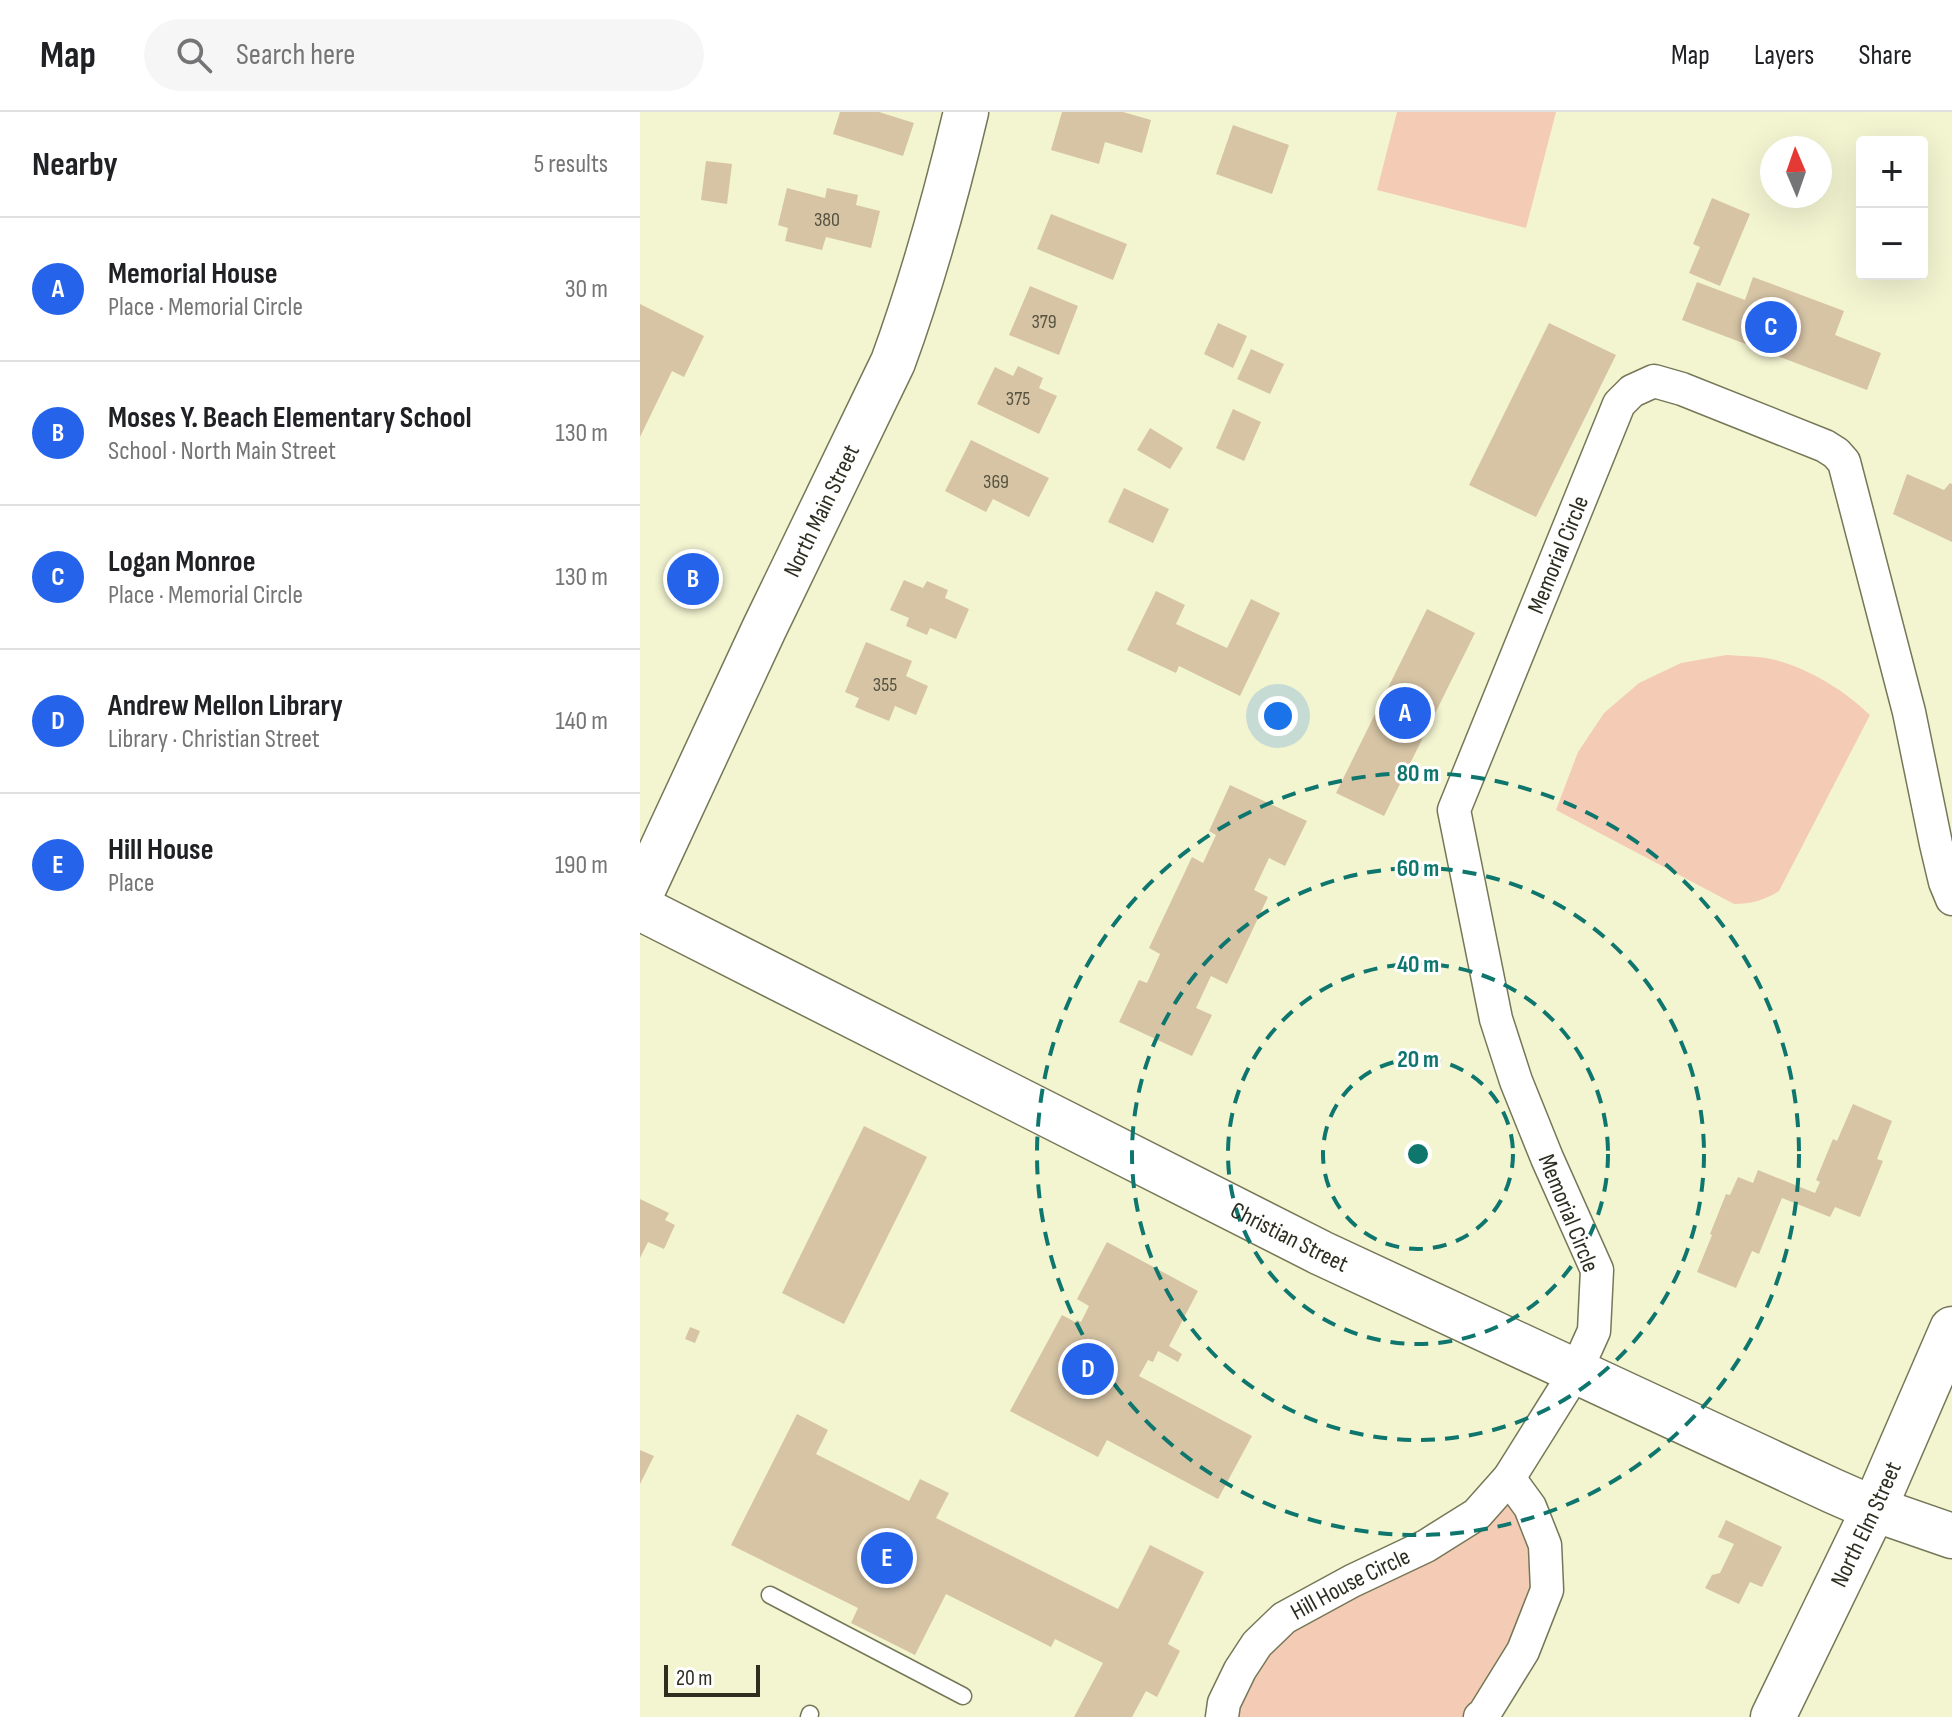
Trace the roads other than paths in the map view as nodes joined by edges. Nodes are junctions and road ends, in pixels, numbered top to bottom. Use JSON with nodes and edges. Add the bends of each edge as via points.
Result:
{"nodes":[{"id":1,"x":966,"y":112,"type":"edge"},
{"id":2,"x":640,"y":896,"type":"edge"},
{"id":3,"x":1952,"y":899,"type":"edge"},
{"id":4,"x":640,"y":908,"type":"edge"},
{"id":5,"x":1952,"y":1329,"type":"edge"},
{"id":6,"x":1576,"y":1371,"type":"junction"},
{"id":7,"x":1509,"y":1478,"type":"junction"},
{"id":8,"x":1874,"y":1509,"type":"junction"},
{"id":9,"x":1952,"y":1536,"type":"edge"},
{"id":10,"x":770,"y":1595,"type":"dead end"},
{"id":11,"x":963,"y":1696,"type":"dead end"},
{"id":12,"x":1222,"y":1717,"type":"edge"},
{"id":13,"x":1480,"y":1717,"type":"edge"},
{"id":14,"x":1773,"y":1717,"type":"edge"}],
"edges":[{"from":1,"to":2,"type":"main road","name":"North Main Street","via":[[893,362]]},
{"from":3,"to":6,"type":"street","name":"Memorial Circle","via":[[1844,462],[1825,446],[1682,389],[1654,381],[1632,391],[1619,404],[1454,810],[1496,1019],[1516,1081],[1597,1270],[1594,1331]]},
{"from":4,"to":6,"type":"main road","name":"Christian Street","via":[[1321,1253]]},
{"from":5,"to":8,"type":"main road","name":"North Elm Street"},
{"from":6,"to":7,"type":"street","name":"Hill House Circle"},
{"from":6,"to":8,"type":"main road","name":"Christian Street"},
{"from":7,"to":12,"type":"street","name":"Hill House Circle","via":[[1477,1514],[1426,1546],[1284,1618],[1240,1670]]},
{"from":7,"to":13,"type":"street","via":[[1530,1507],[1545,1545],[1547,1590],[1523,1651]]},
{"from":8,"to":9,"type":"main road","name":"Christian Street"},
{"from":8,"to":14,"type":"main road","name":"North Elm Street"},
{"from":10,"to":11,"type":"lane"}]}
